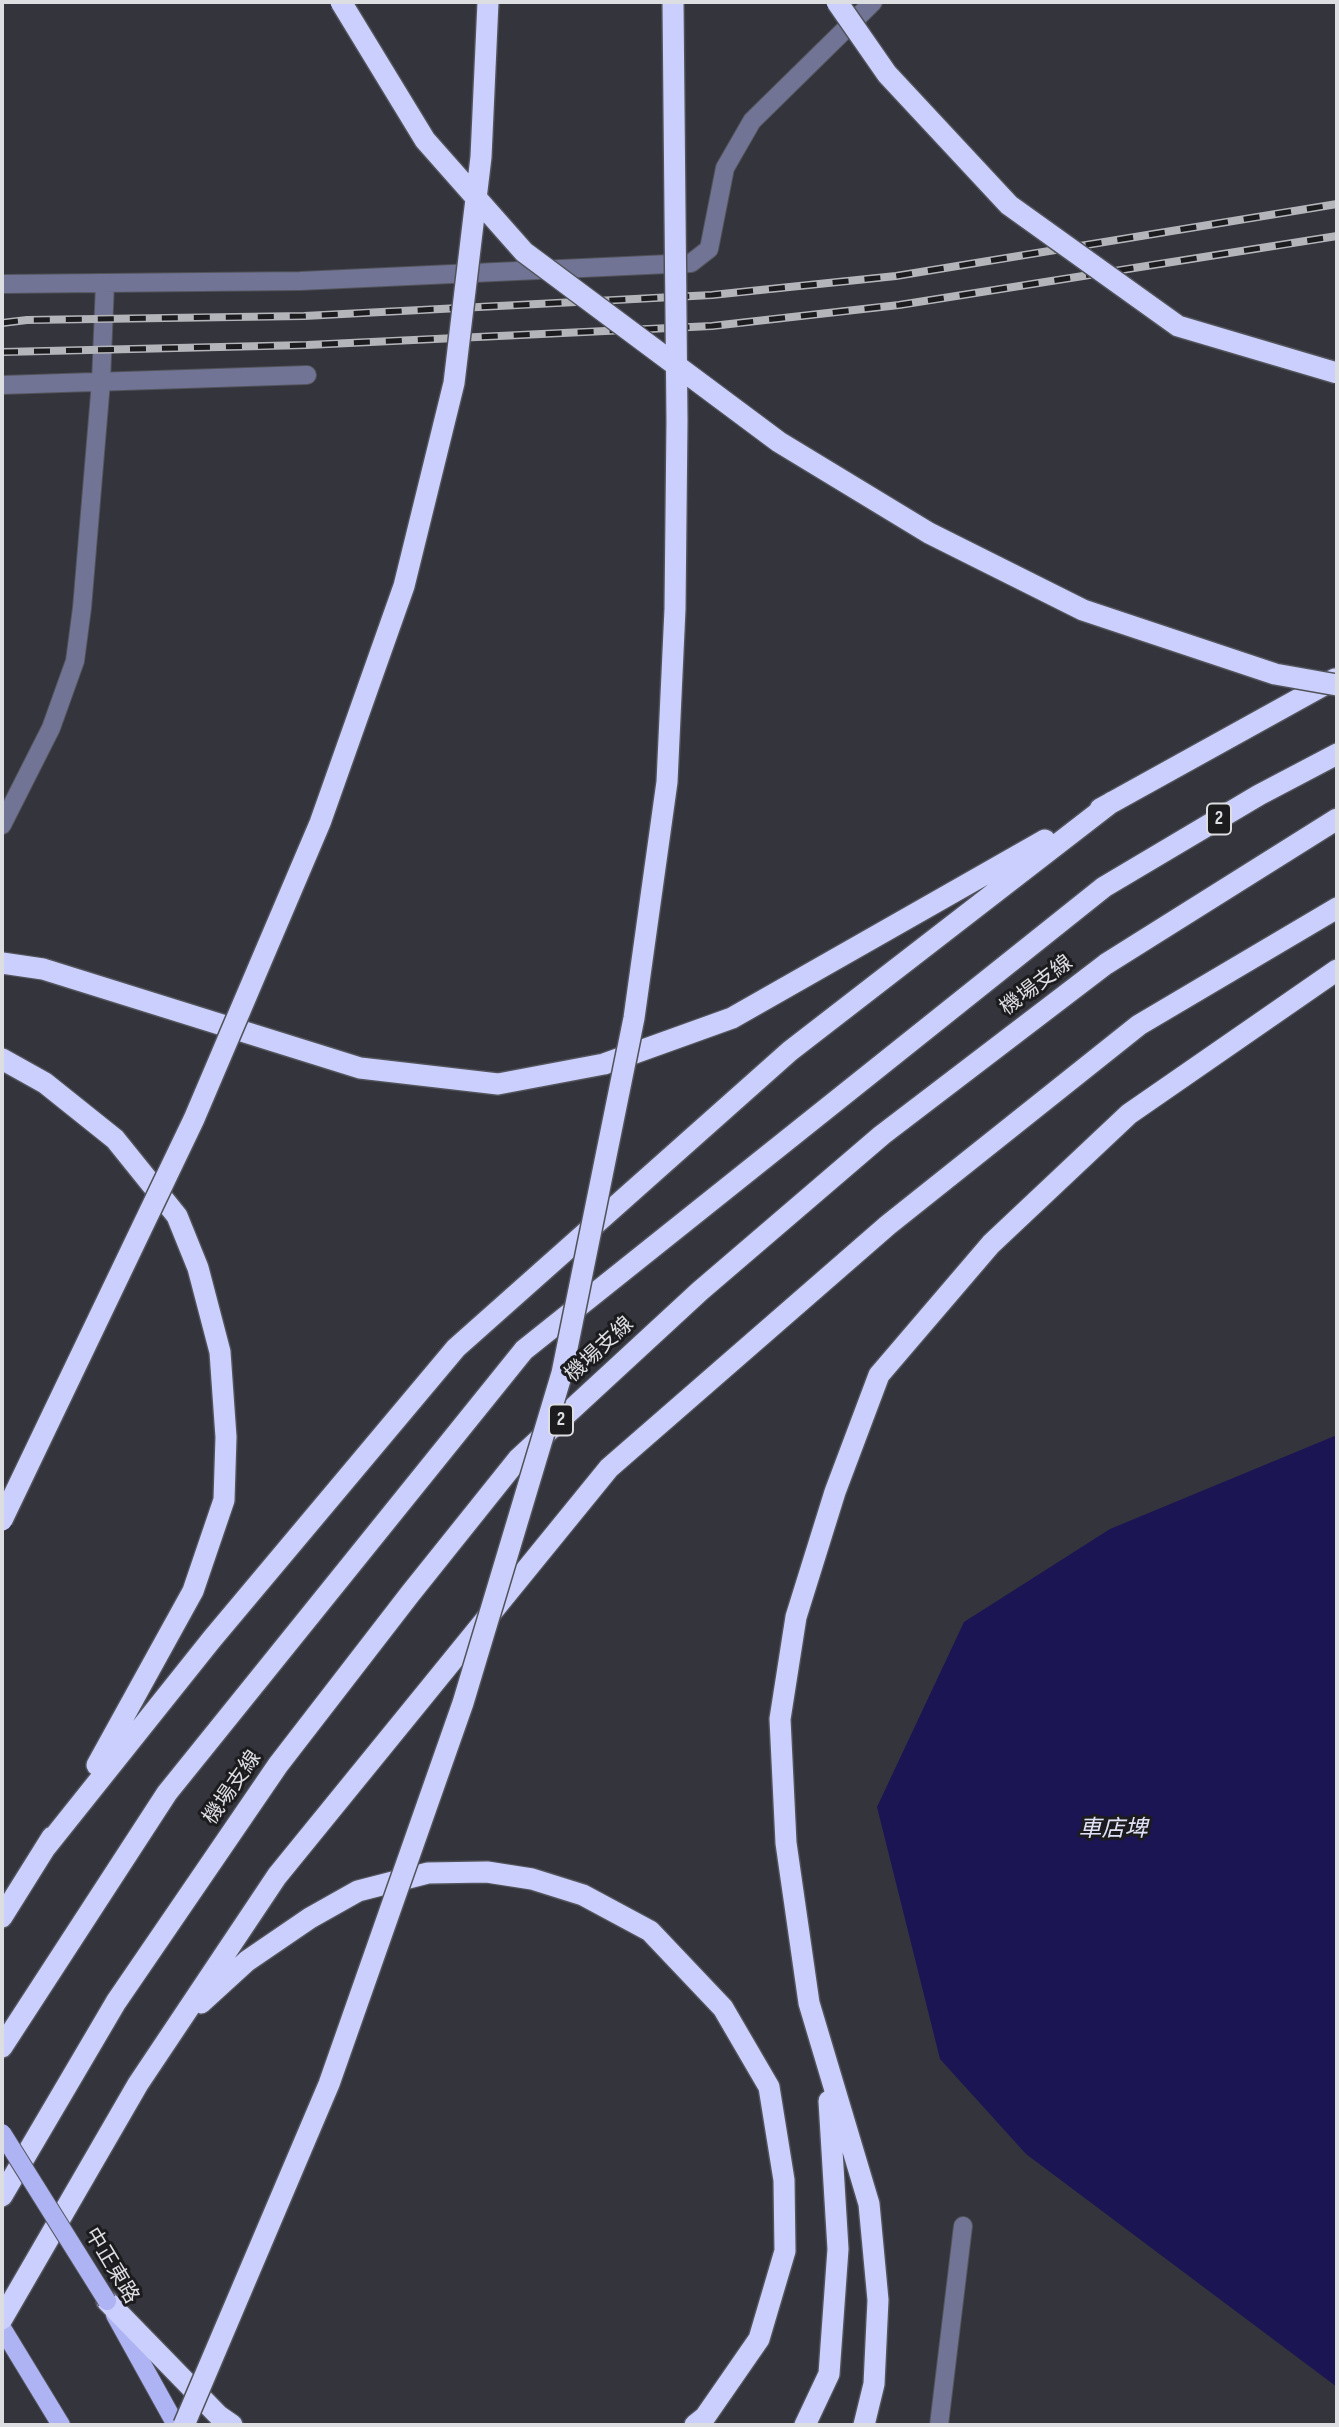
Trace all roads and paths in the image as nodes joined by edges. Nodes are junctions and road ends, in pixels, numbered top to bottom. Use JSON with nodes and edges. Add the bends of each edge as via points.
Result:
{"nodes":[{"id":1,"x":341,"y":2,"type":"edge"},
{"id":2,"x":488,"y":2,"type":"edge"},
{"id":3,"x":673,"y":2,"type":"edge"},
{"id":4,"x":837,"y":2,"type":"edge"},
{"id":5,"x":873,"y":2,"type":"edge"},
{"id":6,"x":105,"y":283,"type":"junction"},
{"id":7,"x":2,"y":284,"type":"edge"},
{"id":8,"x":1337,"y":373,"type":"edge"},
{"id":9,"x":307,"y":374,"type":"dead end"},
{"id":10,"x":101,"y":382,"type":"junction"},
{"id":11,"x":2,"y":385,"type":"edge"},
{"id":12,"x":1337,"y":678,"type":"edge"},
{"id":13,"x":1337,"y":685,"type":"edge"},
{"id":14,"x":1337,"y":754,"type":"edge"},
{"id":15,"x":1112,"y":802,"type":"junction"},
{"id":16,"x":1337,"y":819,"type":"edge"},
{"id":17,"x":2,"y":825,"type":"edge"},
{"id":18,"x":1337,"y":908,"type":"edge"},
{"id":19,"x":2,"y":963,"type":"edge"},
{"id":20,"x":1337,"y":970,"type":"edge"},
{"id":21,"x":2,"y":1059,"type":"edge"},
{"id":22,"x":2,"y":1520,"type":"edge"},
{"id":23,"x":46,"y":1847,"type":"junction"},
{"id":24,"x":2,"y":1917,"type":"edge"},
{"id":25,"x":174,"y":2029,"type":"junction"},
{"id":26,"x":2,"y":2047,"type":"edge"},
{"id":27,"x":826,"y":2061,"type":"junction"},
{"id":28,"x":2,"y":2133,"type":"edge"},
{"id":29,"x":2,"y":2196,"type":"edge"},
{"id":30,"x":962,"y":2226,"type":"dead end"},
{"id":31,"x":107,"y":2301,"type":"junction"},
{"id":32,"x":2,"y":2319,"type":"edge"},
{"id":33,"x":2,"y":2328,"type":"edge"},
{"id":34,"x":61,"y":2425,"type":"edge"},
{"id":35,"x":176,"y":2425,"type":"edge"},
{"id":36,"x":184,"y":2425,"type":"edge"},
{"id":37,"x":232,"y":2425,"type":"edge"},
{"id":38,"x":695,"y":2425,"type":"edge"},
{"id":39,"x":805,"y":2425,"type":"edge"},
{"id":40,"x":864,"y":2425,"type":"edge"},
{"id":41,"x":939,"y":2425,"type":"edge"}],
"edges":[{"from":1,"to":13,"type":"highway","bridge":true,"via":[[425,140],[524,252],[779,442],[929,533],[1083,610],[1275,674]]},
{"from":2,"to":22,"type":"highway","bridge":true,"via":[[481,157],[454,383],[404,586],[320,823],[194,1119]]},
{"from":3,"to":36,"type":"highway","bridge":true,"via":[[675,609],[667,782],[634,1018],[562,1373],[463,1703],[329,2084]]},
{"from":4,"to":8,"type":"highway","bridge":true,"via":[[887,74],[1009,205],[1178,326]]},
{"from":5,"to":6,"type":"lane","via":[[752,121],[725,168],[709,249],[691,263],[300,281]]},
{"from":6,"to":7,"type":"lane"},
{"from":6,"to":10,"type":"lane"},
{"from":9,"to":10,"type":"lane"},
{"from":10,"to":11,"type":"lane"},
{"from":10,"to":17,"type":"lane","via":[[75,661],[51,728]]},
{"from":12,"to":15,"type":"highway"},
{"from":14,"to":26,"type":"highway","name":"機場支線","number":"2","via":[[1104,887],[524,1350],[167,1793]]},
{"from":15,"to":19,"type":"highway","via":[[732,1018],[604,1064],[498,1084],[360,1068],[43,969]]},
{"from":15,"to":23,"type":"highway","via":[[790,1051],[456,1348],[212,1639]]},
{"from":16,"to":29,"type":"highway","name":"機場支線","number":"2","via":[[1106,964],[882,1135],[700,1291],[518,1459],[278,1765],[116,2002]]},
{"from":18,"to":25,"type":"highway","via":[[1139,1025],[888,1226],[609,1468],[277,1876]]},
{"from":20,"to":27,"type":"highway","via":[[1129,1114],[991,1244],[878,1375],[796,1617],[780,1719],[786,1843],[809,2003]]},
{"from":21,"to":23,"type":"highway","via":[[45,1083],[115,1139],[177,1216],[198,1268],[220,1352],[226,1437],[224,1500],[193,1591],[104,1755]]},
{"from":23,"to":24,"type":"highway"},
{"from":25,"to":32,"type":"highway"},
{"from":25,"to":38,"type":"highway","via":[[247,1961],[310,1918],[358,1891],[428,1873],[487,1872],[532,1879],[583,1895],[650,1931],[723,2008],[769,2087],[784,2180],[785,2251],[759,2339]]},
{"from":27,"to":39,"type":"highway","via":[[838,2249],[829,2374]]},
{"from":27,"to":40,"type":"highway","via":[[869,2204],[878,2300],[874,2384]]},
{"from":28,"to":31,"type":"main road","name":"中正東路","bridge":true},
{"from":30,"to":41,"type":"lane"},
{"from":31,"to":35,"type":"main road","name":"中正東路"},
{"from":31,"to":37,"type":"highway"},
{"from":33,"to":34,"type":"main road"}]}
